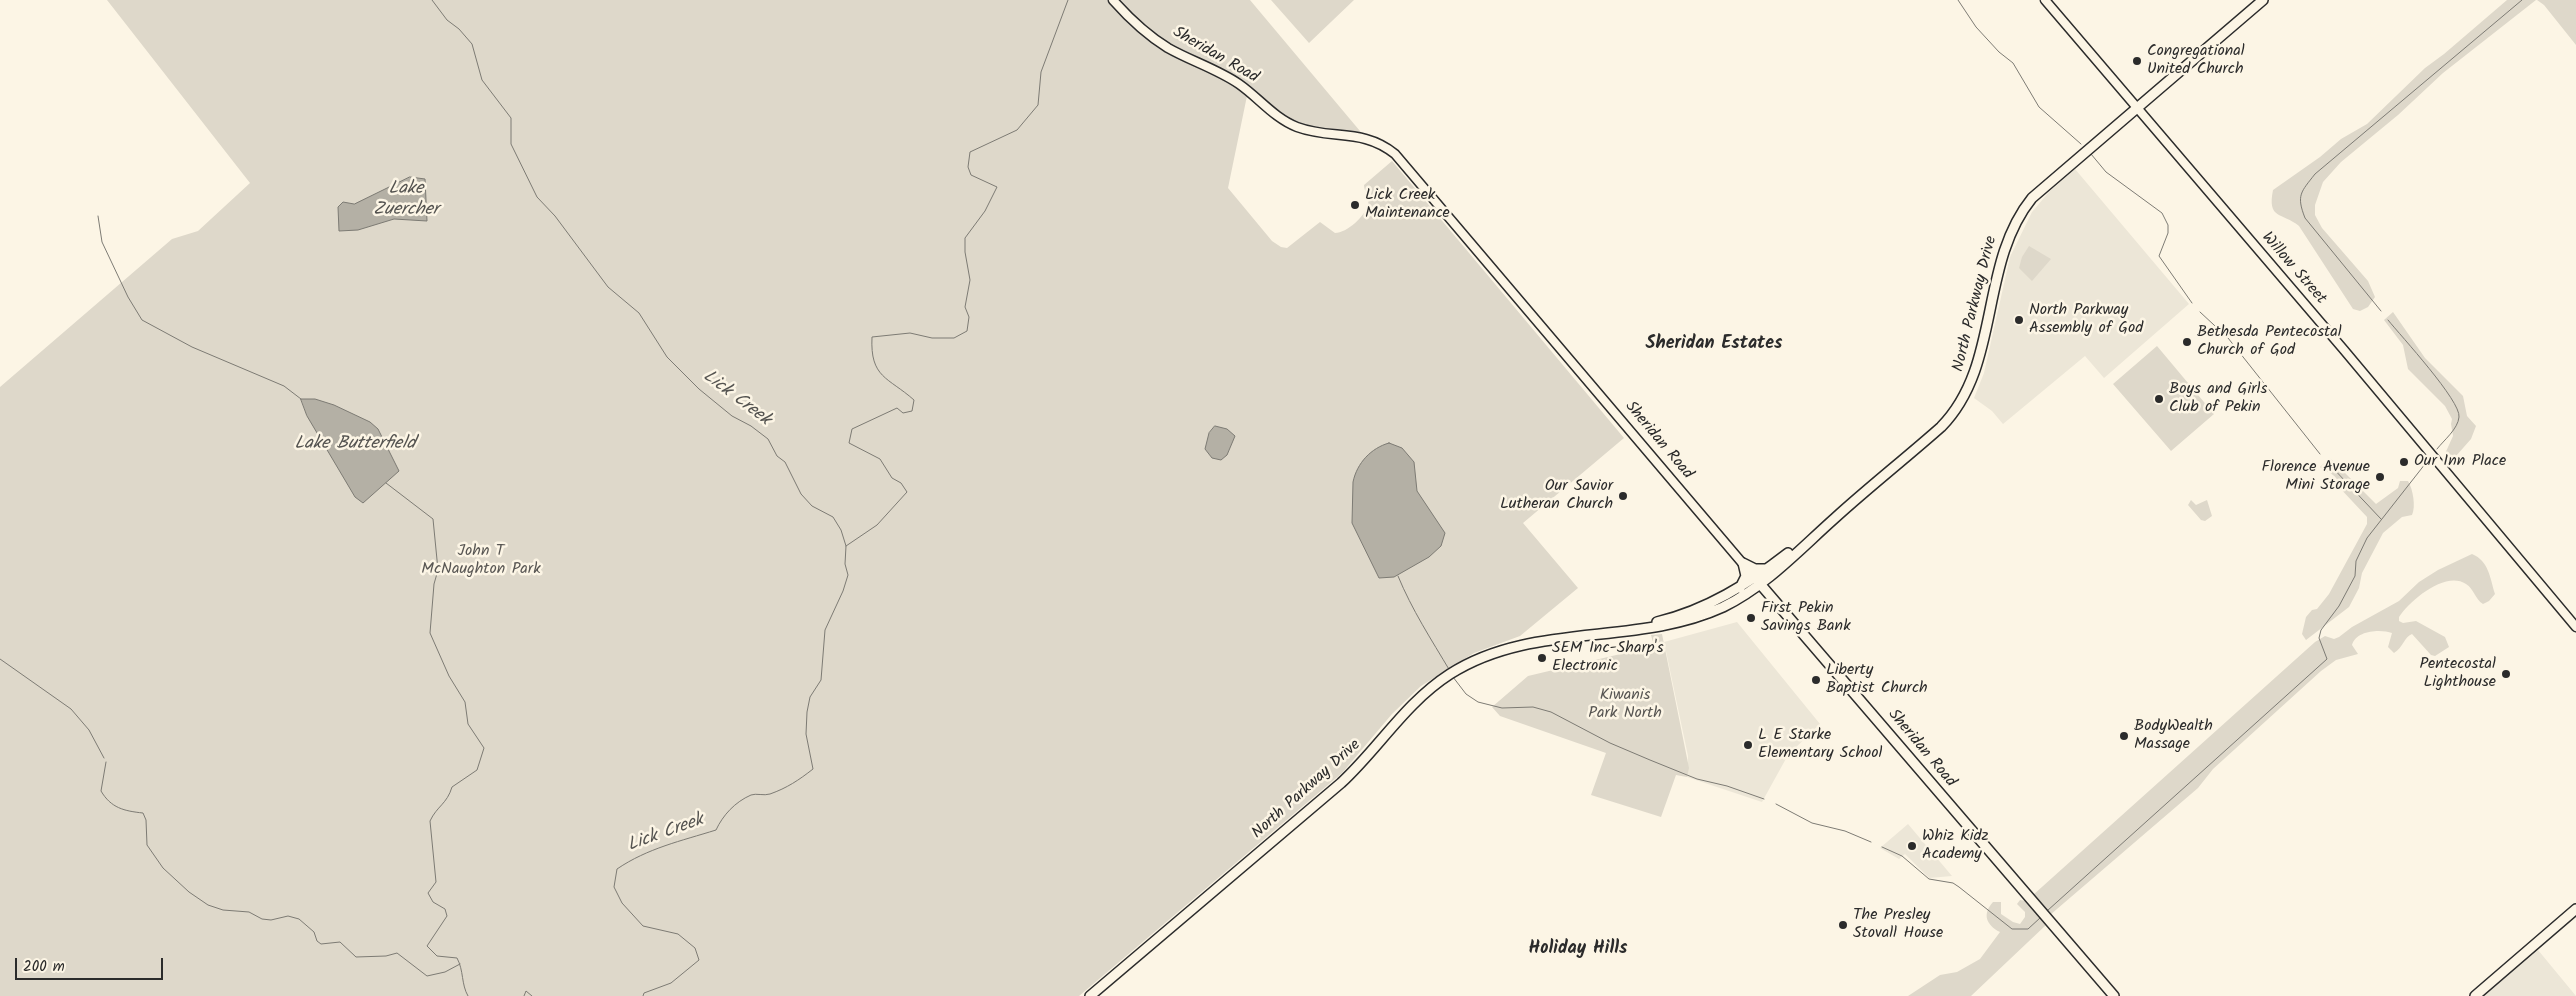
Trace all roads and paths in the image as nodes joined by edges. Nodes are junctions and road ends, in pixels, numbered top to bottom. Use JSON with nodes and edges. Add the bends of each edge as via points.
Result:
{"nodes":[{"id":1,"x":1114,"y":0,"type":"edge"},
{"id":2,"x":2045,"y":0,"type":"edge"},
{"id":3,"x":2263,"y":0,"type":"edge"},
{"id":4,"x":2136,"y":108,"type":"junction"},
{"id":5,"x":1743,"y":563,"type":"junction"},
{"id":6,"x":1771,"y":571,"type":"junction"},
{"id":7,"x":1758,"y":581,"type":"junction"},
{"id":8,"x":1742,"y":591,"type":"junction"},
{"id":9,"x":1773,"y":598,"type":"junction"},
{"id":10,"x":2576,"y":627,"type":"edge"},
{"id":11,"x":2576,"y":909,"type":"edge"},
{"id":12,"x":1090,"y":996,"type":"edge"},
{"id":13,"x":2114,"y":996,"type":"edge"},
{"id":14,"x":2475,"y":996,"type":"edge"}],
"edges":[{"from":1,"to":5,"type":"street","name":"Sheridan Road","via":[[1157,40],[1234,81],[1289,123],[1316,132],[1366,137],[1395,154]]},
{"from":2,"to":4,"type":"street","name":"Willow Street"},
{"from":3,"to":4,"type":"main road","name":"North Parkway Drive"},
{"from":4,"to":6,"type":"main road","name":"North Parkway Drive","via":[[2039,190],[2015,222],[2003,256],[1976,371],[1954,413],[1933,435]]},
{"from":4,"to":10,"type":"street","name":"Willow Street"},
{"from":5,"to":6,"type":"main road"},
{"from":5,"to":7,"type":"street","name":"Sheridan Road"},
{"from":5,"to":8,"type":"main road","via":[[1746,576]]},
{"from":6,"to":7,"type":"main road","name":"North Parkway Drive"},
{"from":6,"to":9,"type":"main road"},
{"from":7,"to":8,"type":"main road","name":"North Parkway Drive"},
{"from":7,"to":9,"type":"main road","name":"Sheridan Road"},
{"from":8,"to":9,"type":"main road"},
{"from":8,"to":12,"type":"main road","name":"North Parkway Drive","via":[[1691,612],[1618,631],[1520,645],[1487,655],[1452,673],[1410,706],[1341,784]]},
{"from":9,"to":13,"type":"main road","name":"Sheridan Road"},
{"from":11,"to":14,"type":"main road"}]}
